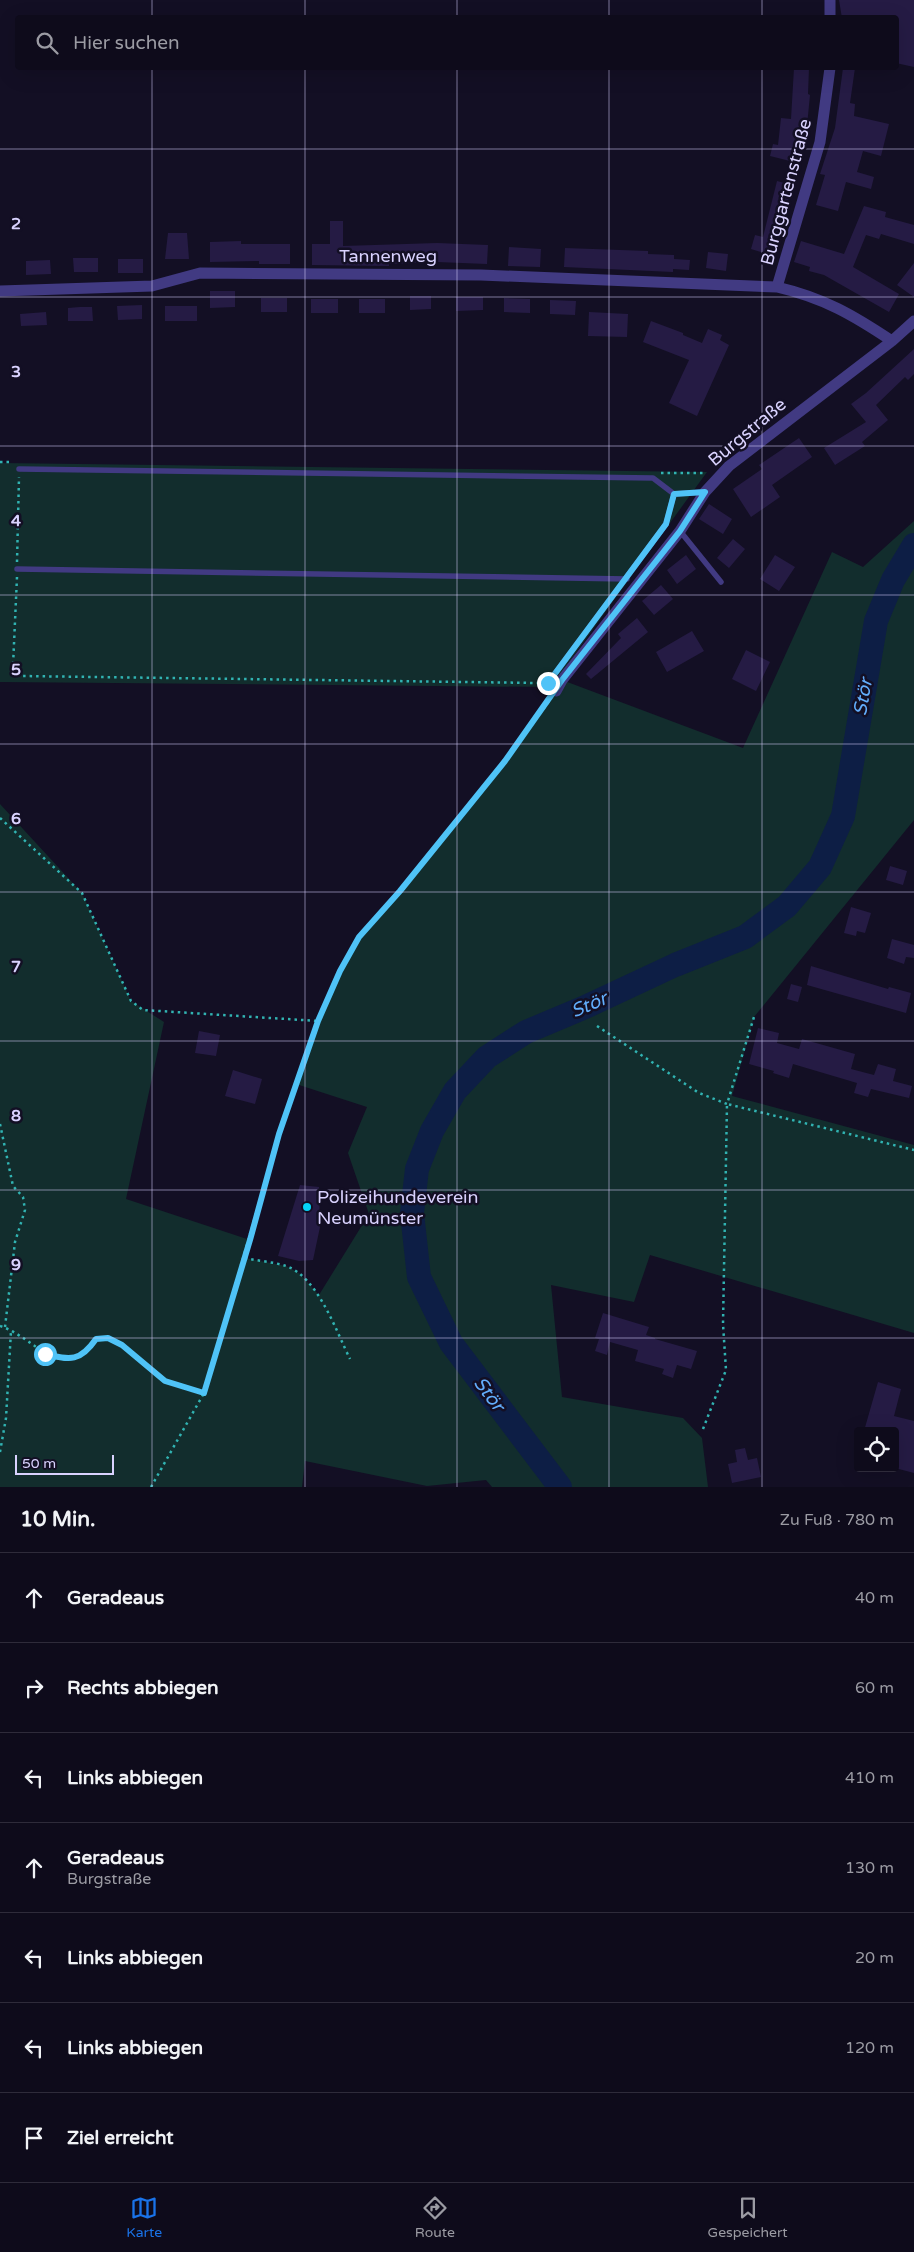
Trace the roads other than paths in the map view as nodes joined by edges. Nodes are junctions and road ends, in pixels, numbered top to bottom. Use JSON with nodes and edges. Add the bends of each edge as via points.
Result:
{"nodes":[{"id":1,"x":830,"y":0,"type":"edge"},
{"id":2,"x":830,"y":15,"type":"edge"},
{"id":3,"x":830,"y":70,"type":"edge"},
{"id":4,"x":777,"y":287,"type":"junction"},
{"id":5,"x":0,"y":291,"type":"edge"},
{"id":6,"x":914,"y":321,"type":"edge"},
{"id":7,"x":892,"y":341,"type":"junction"},
{"id":8,"x":19,"y":469,"type":"road end"},
{"id":9,"x":705,"y":492,"type":"junction"},
{"id":10,"x":674,"y":494,"type":"junction"},
{"id":11,"x":680,"y":531,"type":"junction"},
{"id":12,"x":17,"y":568,"type":"road end"},
{"id":13,"x":627,"y":579,"type":"junction"},
{"id":14,"x":720,"y":582,"type":"dead end"},
{"id":15,"x":548,"y":683,"type":"road end"},
{"id":16,"x":556,"y":691,"type":"road end"}],
"edges":[{"from":1,"to":2,"type":"street"},
{"from":3,"to":4,"type":"street","name":"Burggartenstraße","via":[[820,142]]},
{"from":4,"to":5,"type":"street","name":"Tannenweg","via":[[500,275],[200,273],[152,286]]},
{"from":4,"to":7,"type":"street","name":"Burggartenstraße","via":[[849,312]]},
{"from":6,"to":7,"type":"street","name":"Burgstraße"},
{"from":7,"to":9,"type":"street","name":"Burgstraße","via":[[729,466]]},
{"from":8,"to":10,"type":"lane","via":[[653,478]]},
{"from":9,"to":10,"type":"lane"},
{"from":9,"to":11,"type":"street","name":"Burgstraße"},
{"from":10,"to":13,"type":"lane","via":[[666,524]]},
{"from":11,"to":14,"type":"lane"},
{"from":11,"to":16,"type":"street","name":"Burgstraße"},
{"from":12,"to":13,"type":"lane"},
{"from":13,"to":15,"type":"lane"}]}
